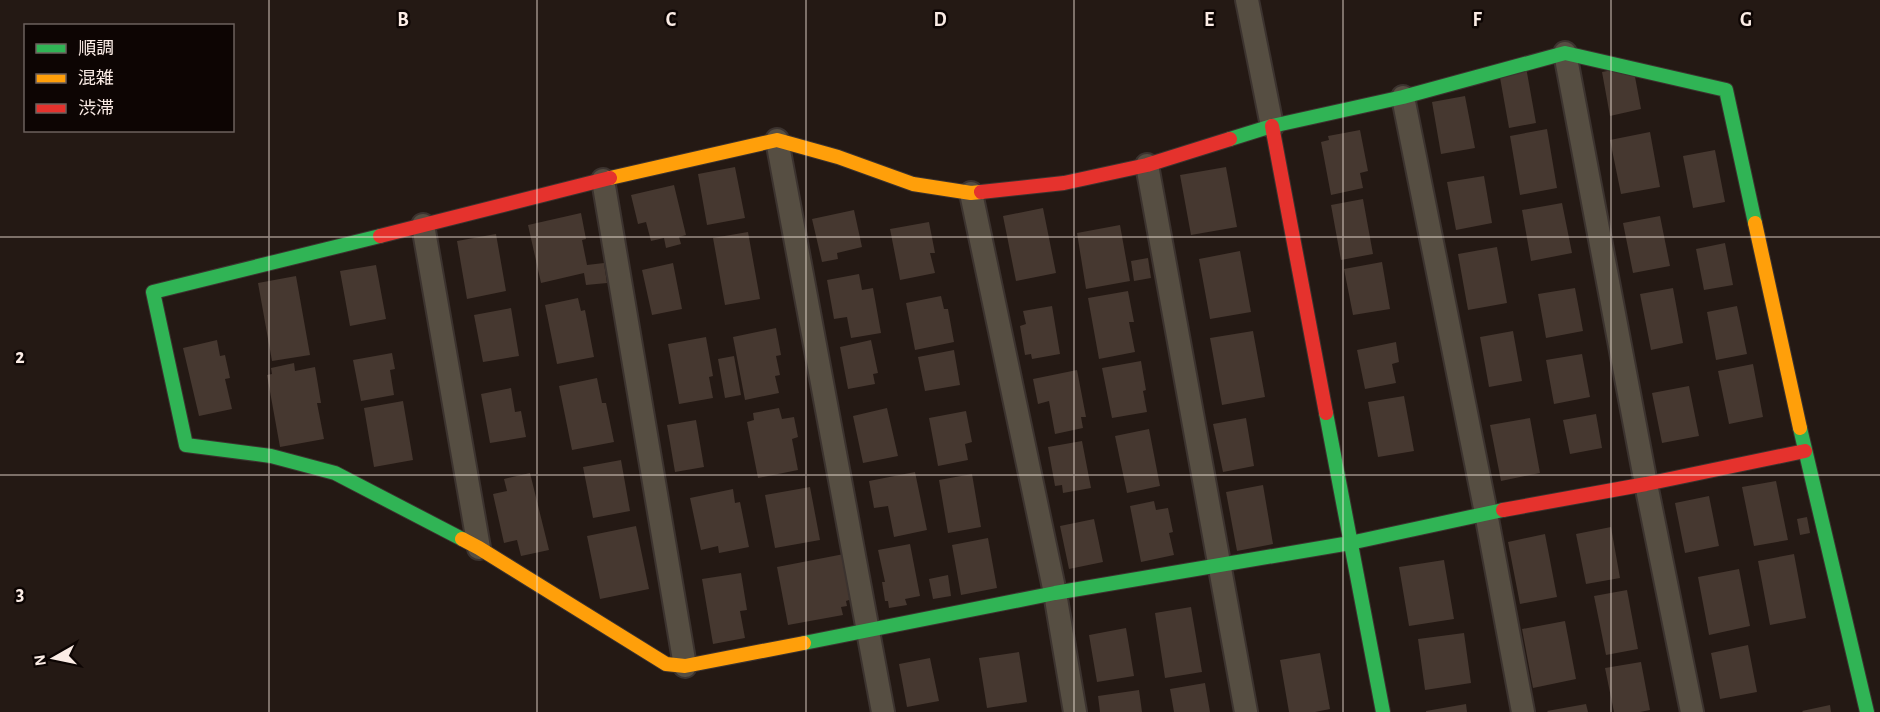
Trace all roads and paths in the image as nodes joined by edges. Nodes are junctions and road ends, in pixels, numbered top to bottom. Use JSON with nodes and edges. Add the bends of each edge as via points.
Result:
{"nodes":[{"id":1,"x":1247,"y":0,"type":"edge"},
{"id":2,"x":1565,"y":53,"type":"junction"},
{"id":3,"x":1403,"y":97,"type":"junction"},
{"id":4,"x":1272,"y":126,"type":"junction"},
{"id":5,"x":777,"y":140,"type":"junction"},
{"id":6,"x":1147,"y":165,"type":"junction"},
{"id":7,"x":603,"y":180,"type":"junction"},
{"id":8,"x":971,"y":193,"type":"junction"},
{"id":9,"x":423,"y":225,"type":"junction"},
{"id":10,"x":1805,"y":451,"type":"junction"},
{"id":11,"x":1646,"y":484,"type":"junction"},
{"id":12,"x":1486,"y":513,"type":"junction"},
{"id":13,"x":1350,"y":543,"type":"junction"},
{"id":14,"x":479,"y":548,"type":"junction"},
{"id":15,"x":1221,"y":565,"type":"junction"},
{"id":16,"x":1055,"y":593,"type":"junction"},
{"id":17,"x":867,"y":631,"type":"junction"},
{"id":18,"x":685,"y":666,"type":"junction"},
{"id":19,"x":883,"y":712,"type":"edge"},
{"id":20,"x":1075,"y":712,"type":"edge"},
{"id":21,"x":1246,"y":712,"type":"edge"},
{"id":22,"x":1383,"y":712,"type":"edge"},
{"id":23,"x":1523,"y":712,"type":"edge"},
{"id":24,"x":1692,"y":712,"type":"edge"},
{"id":25,"x":1868,"y":712,"type":"edge"}],
"edges":[{"from":1,"to":4,"type":"street"},
{"from":2,"to":3,"type":"street"},
{"from":2,"to":10,"type":"street","via":[[1726,90]]},
{"from":2,"to":11,"type":"street"},
{"from":3,"to":4,"type":"street"},
{"from":3,"to":12,"type":"street"},
{"from":4,"to":6,"type":"street"},
{"from":4,"to":13,"type":"street"},
{"from":5,"to":7,"type":"street"},
{"from":5,"to":8,"type":"street","via":[[913,184]]},
{"from":5,"to":17,"type":"street"},
{"from":6,"to":8,"type":"street","via":[[1064,183]]},
{"from":6,"to":15,"type":"street"},
{"from":7,"to":9,"type":"street"},
{"from":7,"to":18,"type":"street"},
{"from":8,"to":16,"type":"street"},
{"from":9,"to":14,"type":"street"},
{"from":9,"to":14,"type":"street","via":[[153,292],[186,445],[271,456],[335,472]]},
{"from":10,"to":11,"type":"street"},
{"from":10,"to":25,"type":"street"},
{"from":11,"to":12,"type":"street"},
{"from":11,"to":24,"type":"street"},
{"from":12,"to":13,"type":"street"},
{"from":12,"to":23,"type":"street"},
{"from":13,"to":15,"type":"street"},
{"from":13,"to":22,"type":"street"},
{"from":14,"to":18,"type":"street","via":[[666,664]]},
{"from":15,"to":16,"type":"street"},
{"from":15,"to":21,"type":"street"},
{"from":16,"to":17,"type":"street"},
{"from":16,"to":20,"type":"street"},
{"from":17,"to":18,"type":"street"},
{"from":17,"to":19,"type":"street"}]}
